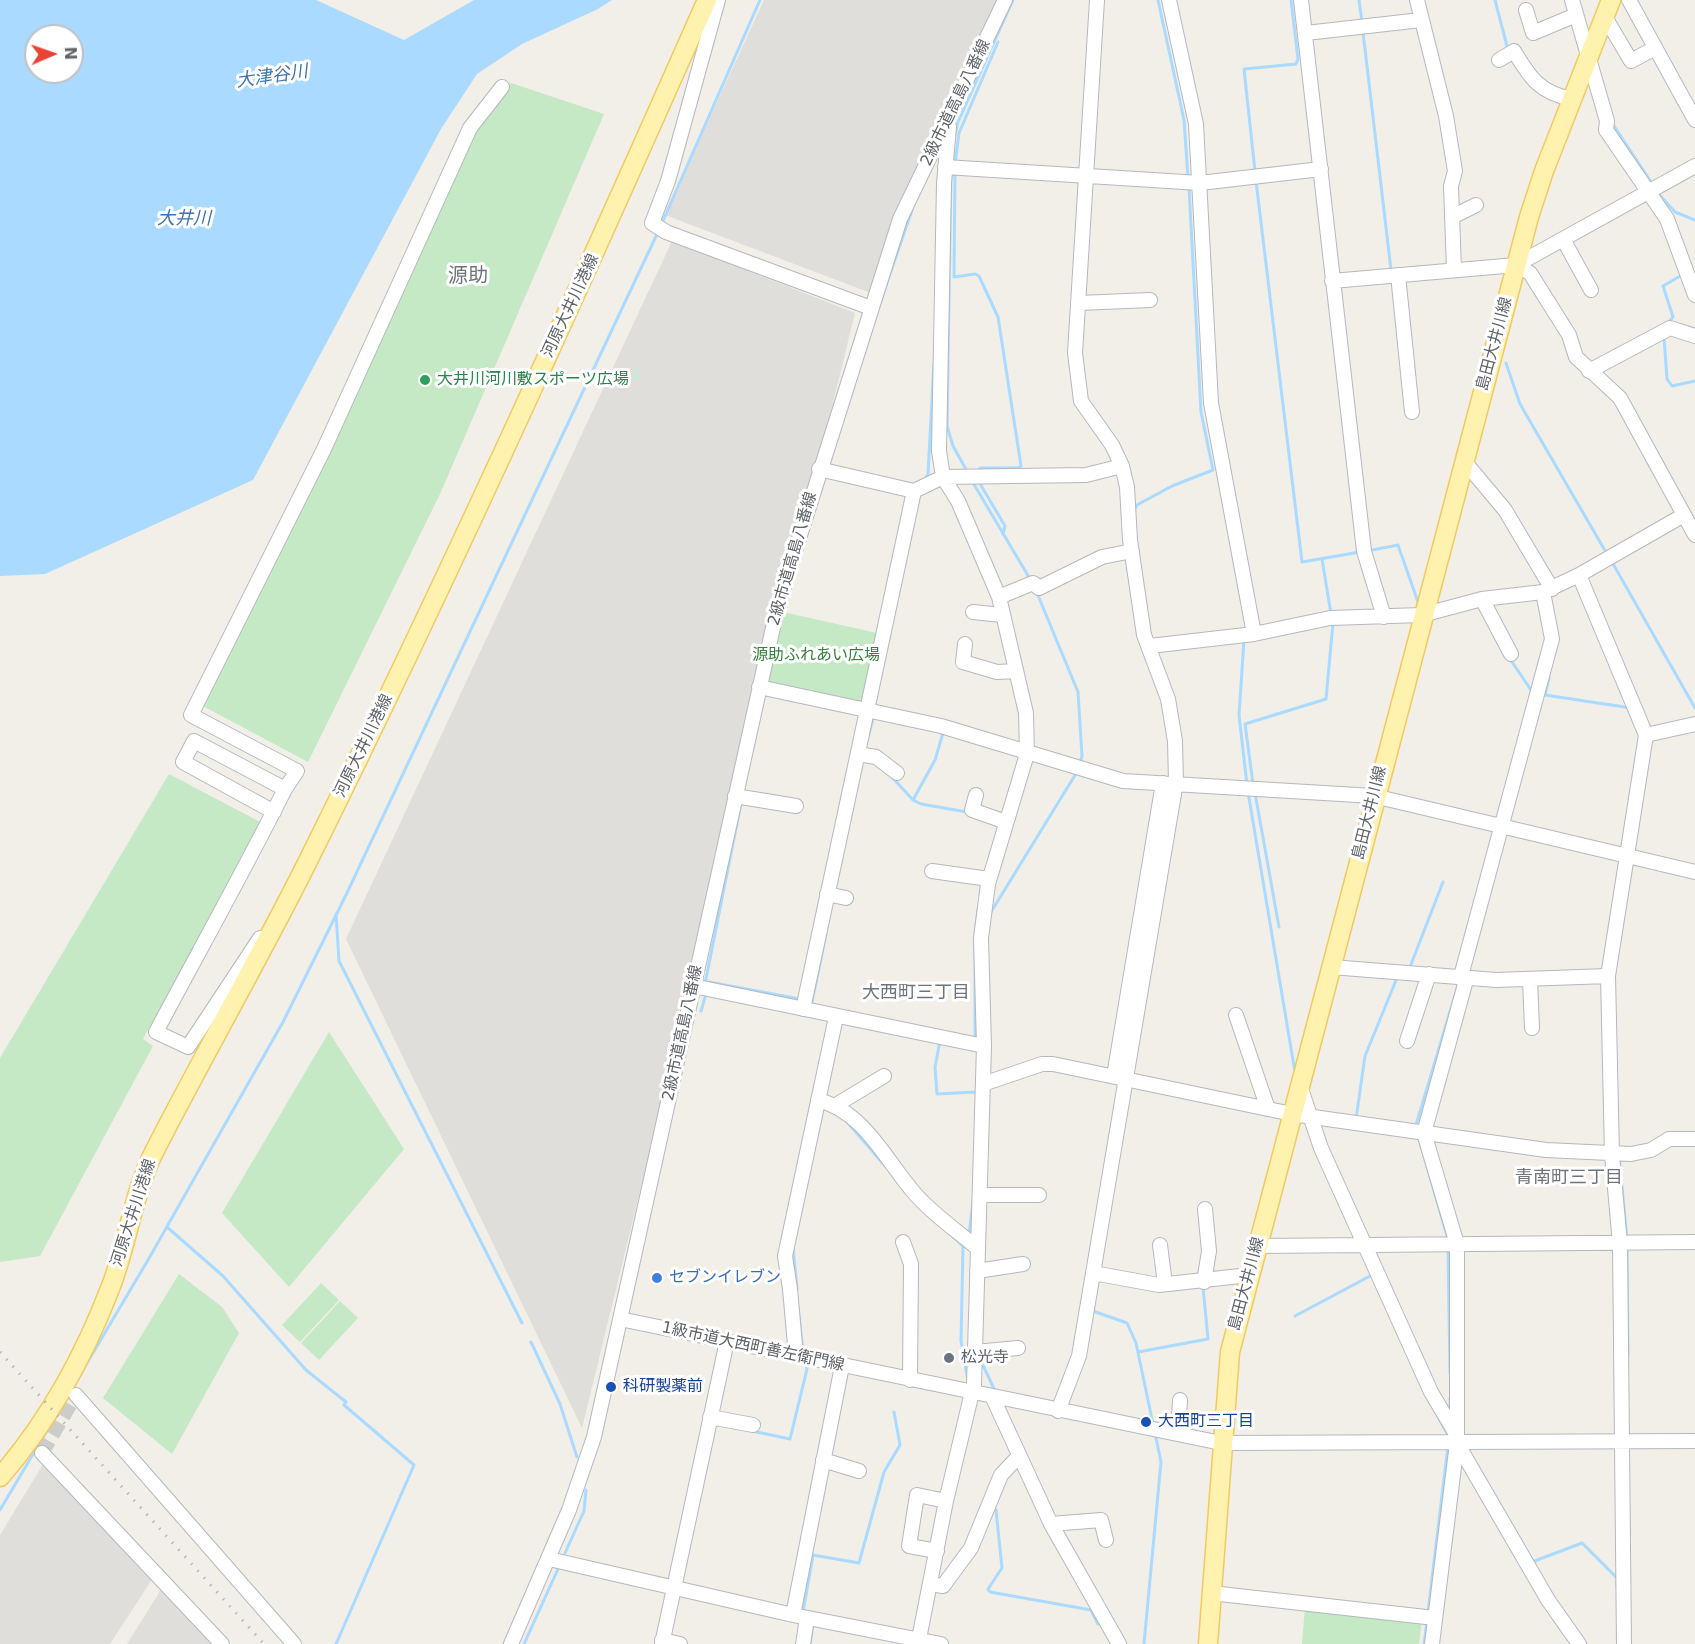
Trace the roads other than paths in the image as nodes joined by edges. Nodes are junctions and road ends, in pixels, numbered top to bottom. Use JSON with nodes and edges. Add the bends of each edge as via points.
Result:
{"nodes":[{"id":1,"x":707,"y":0,"type":"edge"},
{"id":2,"x":718,"y":0,"type":"edge"},
{"id":3,"x":1005,"y":0,"type":"edge"},
{"id":4,"x":1097,"y":0,"type":"edge"},
{"id":5,"x":1169,"y":0,"type":"edge"},
{"id":6,"x":1301,"y":0,"type":"edge"},
{"id":7,"x":1417,"y":0,"type":"edge"},
{"id":8,"x":1572,"y":0,"type":"edge"},
{"id":9,"x":1629,"y":0,"type":"edge"},
{"id":10,"x":1608,"y":8,"type":"edge"},
{"id":11,"x":1526,"y":10,"type":"dead end"},
{"id":12,"x":1576,"y":15,"type":"junction"},
{"id":13,"x":1421,"y":20,"type":"junction"},
{"id":14,"x":1306,"y":33,"type":"junction"},
{"id":15,"x":1656,"y":48,"type":"junction"},
{"id":16,"x":1588,"y":59,"type":"junction"},
{"id":17,"x":1499,"y":60,"type":"dead end"},
{"id":18,"x":502,"y":87,"type":"dead end"},
{"id":19,"x":1572,"y":99,"type":"junction"},
{"id":20,"x":949,"y":120,"type":"junction"},
{"id":21,"x":1695,"y":120,"type":"edge"},
{"id":22,"x":1695,"y":166,"type":"edge"},
{"id":23,"x":945,"y":167,"type":"junction"},
{"id":24,"x":1321,"y":169,"type":"junction"},
{"id":25,"x":1086,"y":176,"type":"junction"},
{"id":26,"x":1200,"y":183,"type":"junction"},
{"id":27,"x":1651,"y":193,"type":"junction"},
{"id":28,"x":1476,"y":205,"type":"dead end"},
{"id":29,"x":1452,"y":217,"type":"junction"},
{"id":30,"x":1563,"y":239,"type":"junction"},
{"id":31,"x":1516,"y":265,"type":"junction"},
{"id":32,"x":1454,"y":270,"type":"junction"},
{"id":33,"x":1398,"y":275,"type":"junction"},
{"id":34,"x":1332,"y":281,"type":"junction"},
{"id":35,"x":1591,"y":290,"type":"dead end"},
{"id":36,"x":1695,"y":296,"type":"edge"},
{"id":37,"x":1150,"y":300,"type":"dead end"},
{"id":38,"x":1079,"y":303,"type":"junction"},
{"id":39,"x":871,"y":308,"type":"junction"},
{"id":40,"x":1695,"y":336,"type":"edge"},
{"id":41,"x":1589,"y":371,"type":"junction"},
{"id":42,"x":1412,"y":412,"type":"dead end"},
{"id":43,"x":1464,"y":461,"type":"junction"},
{"id":44,"x":1122,"y":465,"type":"junction"},
{"id":45,"x":819,"y":469,"type":"junction"},
{"id":46,"x":943,"y":477,"type":"junction"},
{"id":47,"x":914,"y":491,"type":"junction"},
{"id":48,"x":1684,"y":515,"type":"junction"},
{"id":49,"x":1695,"y":535,"type":"edge"},
{"id":50,"x":1132,"y":551,"type":"junction"},
{"id":51,"x":1579,"y":575,"type":"junction"},
{"id":52,"x":1547,"y":590,"type":"junction"},
{"id":53,"x":999,"y":597,"type":"junction"},
{"id":54,"x":1482,"y":599,"type":"junction"},
{"id":55,"x":973,"y":612,"type":"dead end"},
{"id":56,"x":1002,"y":615,"type":"junction"},
{"id":57,"x":1422,"y":615,"type":"junction"},
{"id":58,"x":1384,"y":617,"type":"junction"},
{"id":59,"x":1254,"y":634,"type":"junction"},
{"id":60,"x":966,"y":644,"type":"dead end"},
{"id":61,"x":1150,"y":646,"type":"junction"},
{"id":62,"x":1511,"y":654,"type":"dead end"},
{"id":63,"x":1016,"y":671,"type":"junction"},
{"id":64,"x":759,"y":687,"type":"junction"},
{"id":65,"x":868,"y":710,"type":"junction"},
{"id":66,"x":1695,"y":724,"type":"edge"},
{"id":67,"x":1646,"y":735,"type":"junction"},
{"id":68,"x":858,"y":754,"type":"junction"},
{"id":69,"x":1026,"y":754,"type":"junction"},
{"id":70,"x":897,"y":773,"type":"dead end"},
{"id":71,"x":1169,"y":783,"type":"junction"},
{"id":72,"x":285,"y":789,"type":"junction"},
{"id":73,"x":976,"y":795,"type":"dead end"},
{"id":74,"x":735,"y":796,"type":"junction"},
{"id":75,"x":1374,"y":796,"type":"junction"},
{"id":76,"x":796,"y":807,"type":"dead end"},
{"id":77,"x":274,"y":812,"type":"junction"},
{"id":78,"x":1006,"y":822,"type":"junction"},
{"id":79,"x":1503,"y":826,"type":"junction"},
{"id":80,"x":1627,"y":856,"type":"junction"},
{"id":81,"x":932,"y":871,"type":"dead end"},
{"id":82,"x":1695,"y":872,"type":"edge"},
{"id":83,"x":989,"y":879,"type":"junction"},
{"id":84,"x":827,"y":894,"type":"junction"},
{"id":85,"x":846,"y":898,"type":"dead end"},
{"id":86,"x":269,"y":936,"type":"junction"},
{"id":87,"x":1331,"y":967,"type":"junction"},
{"id":88,"x":1429,"y":974,"type":"junction"},
{"id":89,"x":1461,"y":976,"type":"junction"},
{"id":90,"x":1608,"y":976,"type":"junction"},
{"id":91,"x":1530,"y":979,"type":"junction"},
{"id":92,"x":693,"y":986,"type":"junction"},
{"id":93,"x":803,"y":1009,"type":"junction"},
{"id":94,"x":1236,"y":1015,"type":"dead end"},
{"id":95,"x":836,"y":1017,"type":"junction"},
{"id":96,"x":1532,"y":1028,"type":"dead end"},
{"id":97,"x":1407,"y":1041,"type":"dead end"},
{"id":98,"x":984,"y":1046,"type":"junction"},
{"id":99,"x":884,"y":1076,"type":"dead end"},
{"id":100,"x":1120,"y":1077,"type":"junction"},
{"id":101,"x":983,"y":1084,"type":"junction"},
{"id":102,"x":818,"y":1100,"type":"junction"},
{"id":103,"x":836,"y":1105,"type":"junction"},
{"id":104,"x":1268,"y":1109,"type":"junction"},
{"id":105,"x":1301,"y":1115,"type":"junction"},
{"id":106,"x":1424,"y":1133,"type":"junction"},
{"id":107,"x":1695,"y":1139,"type":"edge"},
{"id":108,"x":1612,"y":1155,"type":"junction"},
{"id":109,"x":980,"y":1195,"type":"junction"},
{"id":110,"x":1039,"y":1195,"type":"dead end"},
{"id":111,"x":1205,"y":1209,"type":"dead end"},
{"id":112,"x":903,"y":1242,"type":"dead end"},
{"id":113,"x":1695,"y":1242,"type":"edge"},
{"id":114,"x":1457,"y":1244,"type":"junction"},
{"id":115,"x":1620,"y":1244,"type":"junction"},
{"id":116,"x":1160,"y":1245,"type":"dead end"},
{"id":117,"x":1365,"y":1245,"type":"junction"},
{"id":118,"x":1257,"y":1246,"type":"junction"},
{"id":119,"x":976,"y":1247,"type":"junction"},
{"id":120,"x":1023,"y":1264,"type":"dead end"},
{"id":121,"x":977,"y":1271,"type":"junction"},
{"id":122,"x":1093,"y":1273,"type":"junction"},
{"id":123,"x":1249,"y":1275,"type":"junction"},
{"id":124,"x":1204,"y":1282,"type":"junction"},
{"id":125,"x":1166,"y":1284,"type":"junction"},
{"id":126,"x":620,"y":1319,"type":"junction"},
{"id":127,"x":727,"y":1341,"type":"junction"},
{"id":128,"x":1018,"y":1348,"type":"dead end"},
{"id":129,"x":975,"y":1352,"type":"junction"},
{"id":130,"x":796,"y":1356,"type":"junction"},
{"id":131,"x":842,"y":1366,"type":"junction"},
{"id":132,"x":910,"y":1380,"type":"junction"},
{"id":133,"x":971,"y":1392,"type":"junction"},
{"id":134,"x":76,"y":1395,"type":"dead end"},
{"id":135,"x":992,"y":1396,"type":"junction"},
{"id":136,"x":1180,"y":1401,"type":"dead end"},
{"id":137,"x":1058,"y":1411,"type":"junction"},
{"id":138,"x":710,"y":1417,"type":"junction"},
{"id":139,"x":753,"y":1425,"type":"dead end"},
{"id":140,"x":1178,"y":1434,"type":"junction"},
{"id":141,"x":1456,"y":1439,"type":"junction"},
{"id":142,"x":1624,"y":1441,"type":"junction"},
{"id":143,"x":1695,"y":1441,"type":"edge"},
{"id":144,"x":1221,"y":1443,"type":"junction"},
{"id":145,"x":42,"y":1453,"type":"dead end"},
{"id":146,"x":1018,"y":1457,"type":"junction"},
{"id":147,"x":823,"y":1460,"type":"junction"},
{"id":148,"x":859,"y":1471,"type":"dead end"},
{"id":149,"x":0,"y":1477,"type":"edge"},
{"id":150,"x":946,"y":1501,"type":"junction"},
{"id":151,"x":1051,"y":1524,"type":"junction"},
{"id":152,"x":1106,"y":1540,"type":"dead end"},
{"id":153,"x":937,"y":1551,"type":"junction"},
{"id":154,"x":549,"y":1559,"type":"junction"},
{"id":155,"x":930,"y":1584,"type":"junction"},
{"id":156,"x":673,"y":1589,"type":"junction"},
{"id":157,"x":1211,"y":1593,"type":"junction"},
{"id":158,"x":793,"y":1615,"type":"junction"},
{"id":159,"x":807,"y":1618,"type":"junction"},
{"id":160,"x":1435,"y":1618,"type":"junction"},
{"id":161,"x":662,"y":1642,"type":"edge"},
{"id":162,"x":919,"y":1642,"type":"edge"},
{"id":163,"x":222,"y":1644,"type":"edge"},
{"id":164,"x":294,"y":1644,"type":"edge"},
{"id":165,"x":511,"y":1644,"type":"edge"},
{"id":166,"x":680,"y":1644,"type":"edge"},
{"id":167,"x":803,"y":1644,"type":"edge"},
{"id":168,"x":941,"y":1644,"type":"edge"},
{"id":169,"x":1119,"y":1644,"type":"edge"},
{"id":170,"x":1208,"y":1644,"type":"edge"},
{"id":171,"x":1432,"y":1644,"type":"edge"},
{"id":172,"x":1579,"y":1644,"type":"edge"},
{"id":173,"x":1624,"y":1644,"type":"edge"}],
"edges":[{"from":1,"to":86,"type":"main road","name":"河原大井川港線","via":[[650,134],[492,477]]},
{"from":2,"to":39,"type":"street","via":[[668,181],[652,223],[666,232]]},
{"from":3,"to":20,"type":"street","name":"2級市道高島八番線"},
{"from":4,"to":25,"type":"street"},
{"from":5,"to":26,"type":"street","via":[[1196,124]]},
{"from":6,"to":14,"type":"street"},
{"from":7,"to":13,"type":"street"},
{"from":8,"to":12,"type":"street"},
{"from":9,"to":15,"type":"street"},
{"from":10,"to":15,"type":"street","via":[[1631,61]]},
{"from":10,"to":16,"type":"main road","name":"島田大井川線"},
{"from":11,"to":12,"type":"street","via":[[1533,33]]},
{"from":12,"to":16,"type":"street"},
{"from":13,"to":14,"type":"street"},
{"from":13,"to":29,"type":"street","via":[[1446,116],[1455,171],[1450,186]]},
{"from":14,"to":24,"type":"street"},
{"from":15,"to":21,"type":"street"},
{"from":16,"to":19,"type":"main road","name":"島田大井川線"},
{"from":16,"to":27,"type":"street","via":[[1607,121],[1606,130]]},
{"from":17,"to":19,"type":"street","via":[[1514,51],[1530,78],[1554,96]]},
{"from":18,"to":72,"type":"street","via":[[470,128],[324,448],[191,715],[297,771]]},
{"from":19,"to":31,"type":"main road","name":"島田大井川線","via":[[1544,171]]},
{"from":20,"to":23,"type":"street"},
{"from":20,"to":39,"type":"street","name":"2級市道高島八番線","via":[[900,219]]},
{"from":22,"to":27,"type":"street"},
{"from":23,"to":25,"type":"street"},
{"from":23,"to":46,"type":"street","via":[[939,452]]},
{"from":24,"to":26,"type":"street"},
{"from":24,"to":34,"type":"street"},
{"from":25,"to":26,"type":"street"},
{"from":25,"to":38,"type":"street"},
{"from":26,"to":59,"type":"street","via":[[1211,403]]},
{"from":27,"to":30,"type":"street"},
{"from":27,"to":36,"type":"street","via":[[1667,219]]},
{"from":28,"to":29,"type":"street"},
{"from":29,"to":32,"type":"street"},
{"from":30,"to":31,"type":"street"},
{"from":30,"to":35,"type":"street"},
{"from":31,"to":32,"type":"street"},
{"from":31,"to":41,"type":"street","via":[[1530,273],[1569,335],[1576,357]]},
{"from":31,"to":43,"type":"main road","name":"島田大井川線"},
{"from":32,"to":33,"type":"street"},
{"from":33,"to":34,"type":"street"},
{"from":33,"to":42,"type":"street"},
{"from":34,"to":58,"type":"street","via":[[1364,551]]},
{"from":37,"to":38,"type":"street"},
{"from":38,"to":44,"type":"street","via":[[1075,353],[1082,401]]},
{"from":39,"to":45,"type":"street","name":"2級市道高島八番線"},
{"from":40,"to":41,"type":"street","via":[[1670,328]]},
{"from":41,"to":48,"type":"street","via":[[1620,398]]},
{"from":43,"to":52,"type":"street","via":[[1504,510]]},
{"from":43,"to":57,"type":"main road","name":"島田大井川線"},
{"from":44,"to":46,"type":"street","via":[[1086,475]]},
{"from":44,"to":50,"type":"street"},
{"from":45,"to":47,"type":"street"},
{"from":45,"to":64,"type":"street","name":"2級市道高島八番線","via":[[778,605]]},
{"from":46,"to":47,"type":"street"},
{"from":46,"to":53,"type":"street","via":[[958,501]]},
{"from":47,"to":65,"type":"street"},
{"from":48,"to":49,"type":"street"},
{"from":48,"to":51,"type":"street"},
{"from":50,"to":53,"type":"street","via":[[1102,556],[1040,588],[1033,583]]},
{"from":50,"to":61,"type":"street","via":[[1144,635]]},
{"from":51,"to":52,"type":"street"},
{"from":51,"to":67,"type":"street"},
{"from":52,"to":54,"type":"street"},
{"from":52,"to":79,"type":"street","via":[[1551,639]]},
{"from":53,"to":56,"type":"street"},
{"from":54,"to":57,"type":"street"},
{"from":54,"to":62,"type":"street"},
{"from":55,"to":56,"type":"street"},
{"from":56,"to":63,"type":"street"},
{"from":57,"to":58,"type":"street"},
{"from":57,"to":75,"type":"main road","name":"島田大井川線"},
{"from":58,"to":59,"type":"street","via":[[1330,618]]},
{"from":59,"to":61,"type":"street"},
{"from":60,"to":63,"type":"street","via":[[963,662],[997,672]]},
{"from":61,"to":71,"type":"street","via":[[1168,699],[1176,741]]},
{"from":63,"to":69,"type":"street","via":[[1026,713]]},
{"from":64,"to":65,"type":"street"},
{"from":64,"to":74,"type":"street","name":"2級市道高島八番線"},
{"from":65,"to":68,"type":"street"},
{"from":65,"to":69,"type":"street","via":[[942,726]]},
{"from":66,"to":67,"type":"street"},
{"from":67,"to":80,"type":"street"},
{"from":68,"to":70,"type":"street","via":[[876,757]]},
{"from":68,"to":84,"type":"street"},
{"from":69,"to":71,"type":"street","via":[[1123,781]]},
{"from":69,"to":78,"type":"street"},
{"from":71,"to":75,"type":"street"},
{"from":71,"to":100,"type":"street"},
{"from":72,"to":77,"type":"street"},
{"from":72,"to":77,"type":"street","via":[[194,741],[183,762]]},
{"from":73,"to":78,"type":"street","via":[[972,810]]},
{"from":74,"to":76,"type":"street"},
{"from":74,"to":92,"type":"street","name":"2級市道高島八番線"},
{"from":75,"to":79,"type":"street"},
{"from":75,"to":87,"type":"main road","name":"島田大井川線"},
{"from":77,"to":86,"type":"street","via":[[156,1032],[188,1047],[262,936]]},
{"from":78,"to":83,"type":"street"},
{"from":79,"to":80,"type":"street"},
{"from":79,"to":89,"type":"street"},
{"from":80,"to":82,"type":"street"},
{"from":80,"to":90,"type":"street"},
{"from":81,"to":83,"type":"street"},
{"from":83,"to":98,"type":"street","via":[[981,938]]},
{"from":84,"to":85,"type":"street"},
{"from":84,"to":93,"type":"street"},
{"from":86,"to":149,"type":"main road","name":"河原大井川港線","via":[[153,1154],[112,1285],[64,1387]]},
{"from":87,"to":88,"type":"street"},
{"from":87,"to":105,"type":"main road","name":"島田大井川線","via":[[1300,1084]]},
{"from":88,"to":89,"type":"street"},
{"from":88,"to":97,"type":"street"},
{"from":89,"to":91,"type":"street"},
{"from":89,"to":106,"type":"street","via":[[1466,984]]},
{"from":90,"to":91,"type":"street"},
{"from":90,"to":108,"type":"street"},
{"from":91,"to":96,"type":"street"},
{"from":92,"to":93,"type":"street"},
{"from":92,"to":126,"type":"street","name":"2級市道高島八番線"},
{"from":93,"to":95,"type":"street"},
{"from":94,"to":104,"type":"street"},
{"from":95,"to":98,"type":"street"},
{"from":95,"to":102,"type":"street"},
{"from":98,"to":101,"type":"street"},
{"from":99,"to":103,"type":"street"},
{"from":100,"to":101,"type":"street","via":[[1042,1064]]},
{"from":100,"to":104,"type":"street"},
{"from":100,"to":122,"type":"street"},
{"from":101,"to":109,"type":"street"},
{"from":102,"to":103,"type":"street"},
{"from":102,"to":130,"type":"street","via":[[785,1256]]},
{"from":103,"to":119,"type":"street","via":[[858,1121],[922,1201]]},
{"from":104,"to":105,"type":"street"},
{"from":105,"to":106,"type":"street"},
{"from":105,"to":117,"type":"street"},
{"from":105,"to":118,"type":"main road","name":"島田大井川線"},
{"from":106,"to":108,"type":"street"},
{"from":106,"to":114,"type":"street"},
{"from":107,"to":108,"type":"street","via":[[1669,1139],[1651,1150]]},
{"from":108,"to":115,"type":"street"},
{"from":109,"to":110,"type":"street"},
{"from":109,"to":119,"type":"street"},
{"from":111,"to":124,"type":"street","via":[[1209,1251]]},
{"from":112,"to":132,"type":"street","via":[[911,1264]]},
{"from":113,"to":115,"type":"street"},
{"from":114,"to":115,"type":"street"},
{"from":114,"to":117,"type":"street"},
{"from":114,"to":141,"type":"street"},
{"from":115,"to":142,"type":"street"},
{"from":116,"to":125,"type":"street"},
{"from":117,"to":118,"type":"street"},
{"from":117,"to":141,"type":"street"},
{"from":118,"to":123,"type":"main road","name":"島田大井川線"},
{"from":119,"to":121,"type":"street"},
{"from":120,"to":121,"type":"street"},
{"from":121,"to":129,"type":"street"},
{"from":122,"to":125,"type":"street"},
{"from":122,"to":137,"type":"street","via":[[1079,1356]]},
{"from":123,"to":124,"type":"street"},
{"from":123,"to":144,"type":"main road","name":"島田大井川線","via":[[1230,1352]]},
{"from":124,"to":125,"type":"street"},
{"from":126,"to":127,"type":"street","name":"1級市道大西町善左衛門線"},
{"from":126,"to":154,"type":"street","via":[[594,1437]]},
{"from":127,"to":130,"type":"street","name":"1級市道大西町善左衛門線"},
{"from":127,"to":138,"type":"street"},
{"from":128,"to":129,"type":"street"},
{"from":129,"to":133,"type":"street"},
{"from":130,"to":131,"type":"street","name":"1級市道大西町善左衛門線"},
{"from":131,"to":132,"type":"street","name":"1級市道大西町善左衛門線"},
{"from":131,"to":147,"type":"street"},
{"from":132,"to":133,"type":"street","name":"1級市道大西町善左衛門線"},
{"from":133,"to":135,"type":"street","name":"1級市道大西町善左衛門線"},
{"from":133,"to":150,"type":"street"},
{"from":134,"to":164,"type":"street"},
{"from":135,"to":137,"type":"street","name":"1級市道大西町善左衛門線"},
{"from":135,"to":146,"type":"street"},
{"from":136,"to":140,"type":"street"},
{"from":137,"to":140,"type":"street","name":"1級市道大西町善左衛門線"},
{"from":138,"to":139,"type":"street"},
{"from":138,"to":156,"type":"street"},
{"from":140,"to":144,"type":"street","name":"1級市道大西町善左衛門線"},
{"from":141,"to":142,"type":"street","name":"1級市道大西町善左衛門線"},
{"from":141,"to":144,"type":"street","name":"1級市道大西町善左衛門線"},
{"from":141,"to":160,"type":"street"},
{"from":141,"to":172,"type":"street","via":[[1548,1600]]},
{"from":142,"to":143,"type":"street","name":"1級市道大西町善左衛門線"},
{"from":142,"to":173,"type":"street"},
{"from":144,"to":157,"type":"main road","name":"島田大井川線"},
{"from":145,"to":163,"type":"street"},
{"from":146,"to":151,"type":"street"},
{"from":146,"to":155,"type":"street","via":[[1001,1475],[971,1548],[943,1586]]},
{"from":147,"to":148,"type":"street"},
{"from":147,"to":158,"type":"street"},
{"from":150,"to":153,"type":"street"},
{"from":150,"to":153,"type":"street","via":[[917,1495],[909,1546]]},
{"from":151,"to":152,"type":"street","via":[[1101,1520]]},
{"from":151,"to":169,"type":"street"},
{"from":153,"to":155,"type":"street"},
{"from":154,"to":156,"type":"street"},
{"from":154,"to":165,"type":"street"},
{"from":155,"to":162,"type":"street"},
{"from":156,"to":158,"type":"street"},
{"from":156,"to":161,"type":"street"},
{"from":157,"to":160,"type":"street"},
{"from":157,"to":170,"type":"main road","name":"島田大井川線"},
{"from":158,"to":159,"type":"street"},
{"from":159,"to":162,"type":"street"},
{"from":159,"to":167,"type":"street"},
{"from":160,"to":171,"type":"street"},
{"from":161,"to":166,"type":"street"},
{"from":162,"to":168,"type":"street"}]}
